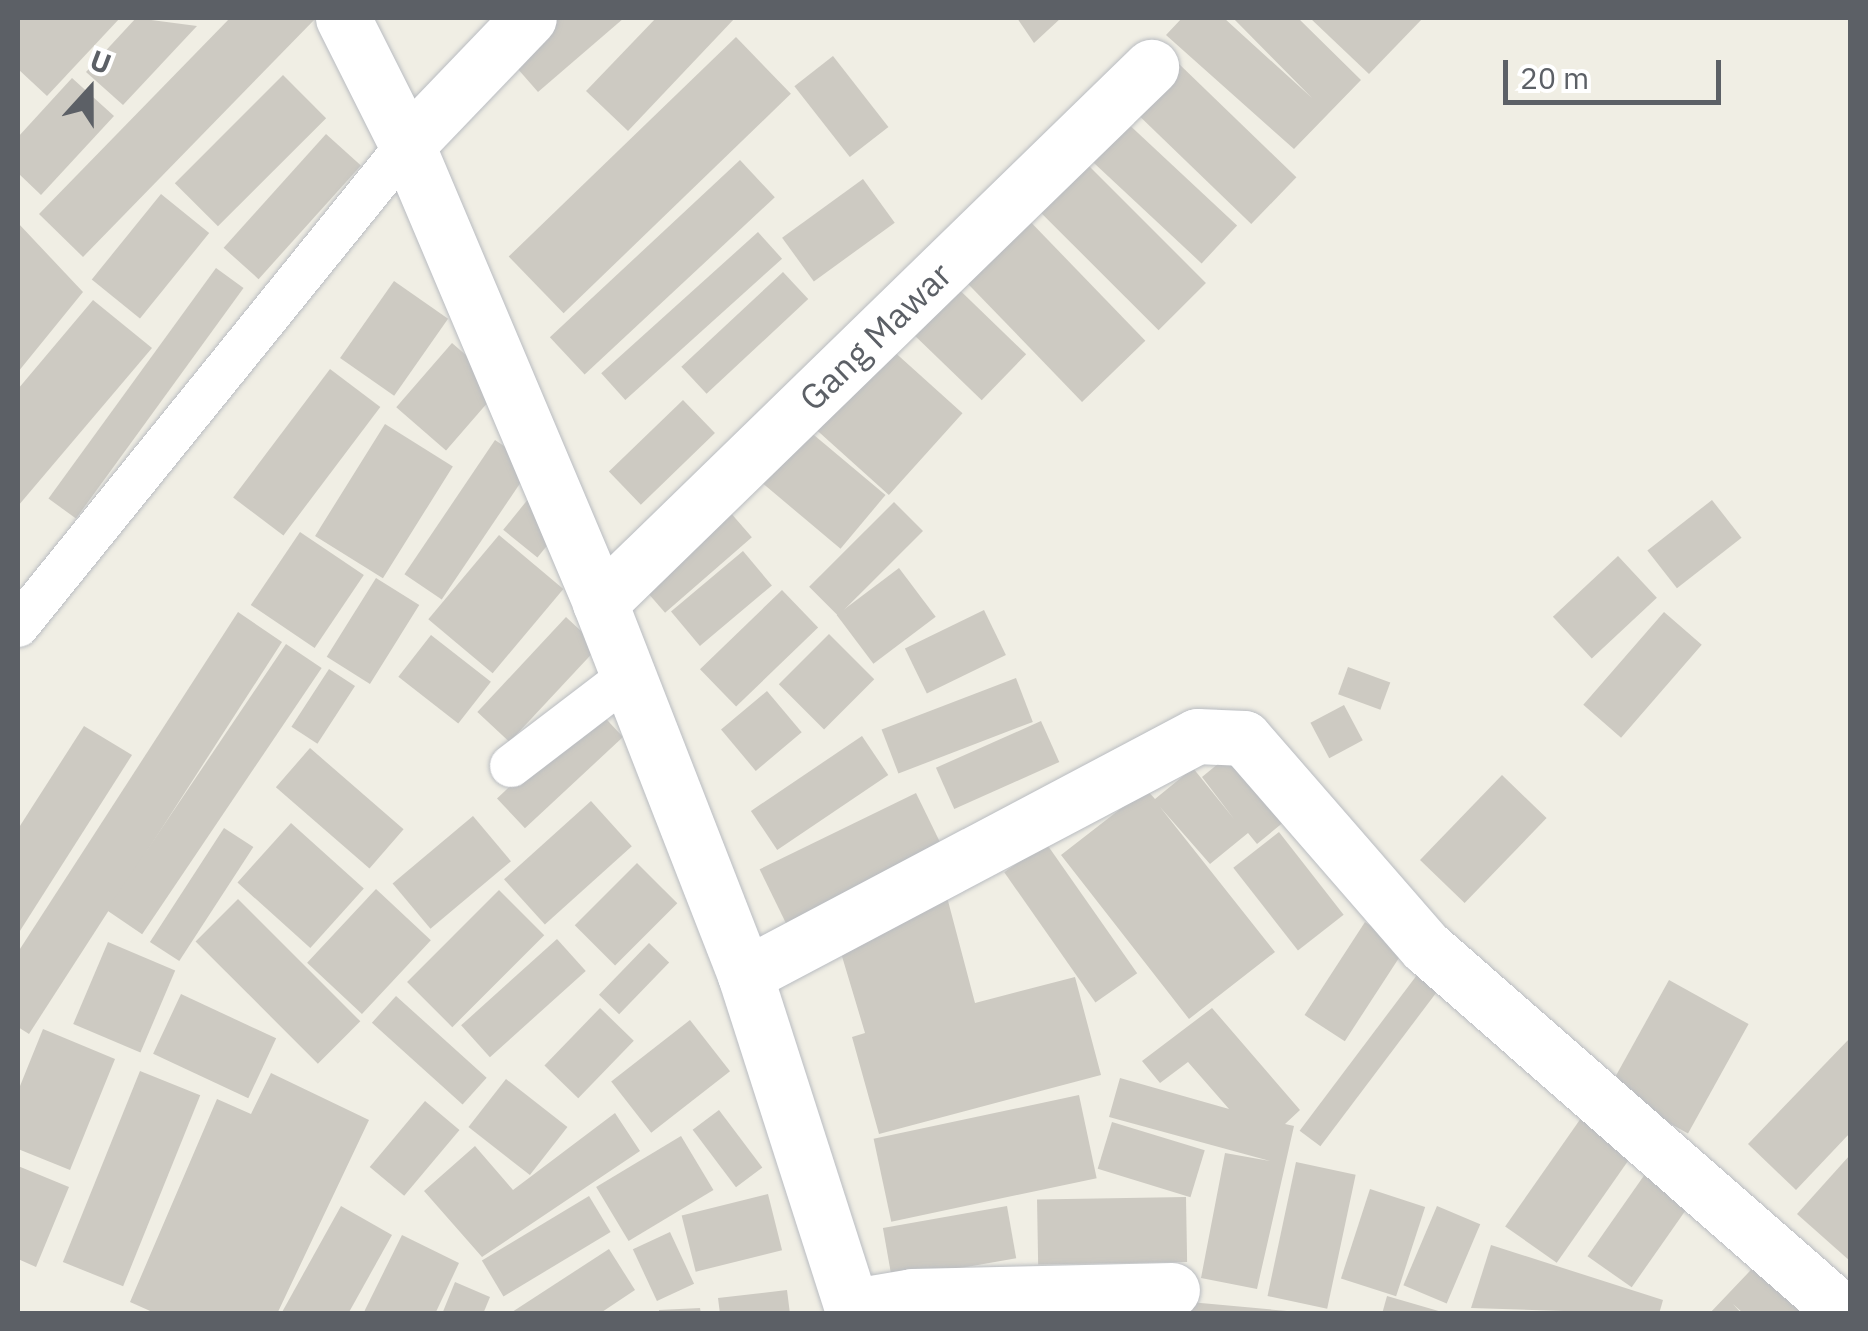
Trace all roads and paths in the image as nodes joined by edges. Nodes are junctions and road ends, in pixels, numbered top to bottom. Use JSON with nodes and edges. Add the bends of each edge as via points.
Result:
{"nodes":[{"id":1,"x":343,"y":18,"type":"edge"},
{"id":2,"x":529,"y":18,"type":"edge"},
{"id":3,"x":1151,"y":68,"type":"dead end"},
{"id":4,"x":407,"y":145,"type":"junction"},
{"id":5,"x":600,"y":603,"type":"junction"},
{"id":6,"x":18,"y":626,"type":"edge"},
{"id":7,"x":626,"y":678,"type":"junction"},
{"id":8,"x":512,"y":766,"type":"dead end"},
{"id":9,"x":744,"y":975,"type":"junction"},
{"id":10,"x":1172,"y":1290,"type":"dead end"},
{"id":11,"x":854,"y":1310,"type":"edge"},
{"id":12,"x":1845,"y":1314,"type":"edge"}],
"edges":[{"from":1,"to":4,"type":"street"},
{"from":2,"to":4,"type":"street"},
{"from":3,"to":5,"type":"street","name":"Gang Mawar"},
{"from":4,"to":5,"type":"street"},
{"from":4,"to":6,"type":"lane"},
{"from":5,"to":7,"type":"street"},
{"from":7,"to":8,"type":"lane"},
{"from":7,"to":9,"type":"street"},
{"from":9,"to":11,"type":"street"},
{"from":9,"to":12,"type":"street","via":[[1197,736],[1244,738],[1426,948]]},
{"from":10,"to":11,"type":"street","via":[[912,1296]]}]}
